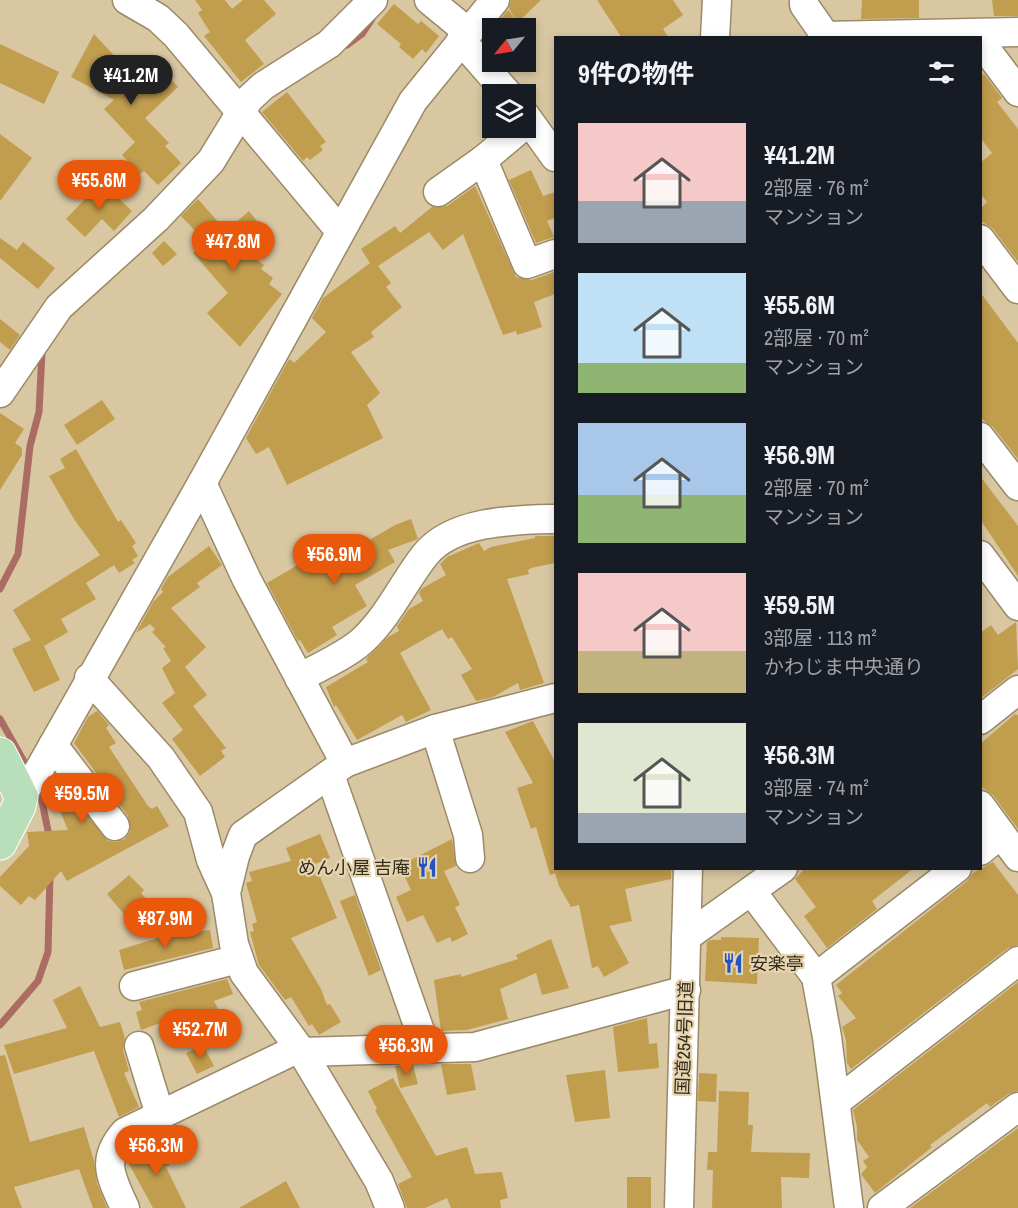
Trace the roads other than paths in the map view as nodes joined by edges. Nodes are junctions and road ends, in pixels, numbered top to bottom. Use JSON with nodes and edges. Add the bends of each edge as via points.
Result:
{"nodes":[{"id":1,"x":128,"y":0,"type":"edge"},
{"id":2,"x":373,"y":0,"type":"edge"},
{"id":3,"x":429,"y":0,"type":"edge"},
{"id":4,"x":495,"y":0,"type":"edge"},
{"id":5,"x":717,"y":0,"type":"edge"},
{"id":6,"x":804,"y":0,"type":"edge"},
{"id":7,"x":1018,"y":32,"type":"edge"},
{"id":8,"x":465,"y":36,"type":"junction"},
{"id":9,"x":715,"y":36,"type":"edge"},
{"id":10,"x":825,"y":36,"type":"edge"},
{"id":11,"x":982,"y":37,"type":"edge"},
{"id":12,"x":982,"y":45,"type":"edge"},
{"id":13,"x":501,"y":84,"type":"edge"},
{"id":14,"x":1018,"y":92,"type":"edge"},
{"id":15,"x":240,"y":111,"type":"junction"},
{"id":16,"x":536,"y":135,"type":"edge"},
{"id":17,"x":507,"y":138,"type":"edge"},
{"id":18,"x":554,"y":156,"type":"edge"},
{"id":19,"x":483,"y":160,"type":"junction"},
{"id":20,"x":438,"y":192,"type":"dead end"},
{"id":21,"x":340,"y":231,"type":"junction"},
{"id":22,"x":982,"y":245,"type":"edge"},
{"id":23,"x":554,"y":254,"type":"edge"},
{"id":24,"x":1018,"y":289,"type":"edge"},
{"id":25,"x":0,"y":393,"type":"edge"},
{"id":26,"x":982,"y":440,"type":"edge"},
{"id":27,"x":202,"y":483,"type":"junction"},
{"id":28,"x":1018,"y":486,"type":"edge"},
{"id":29,"x":554,"y":519,"type":"edge"},
{"id":30,"x":982,"y":558,"type":"edge"},
{"id":31,"x":1018,"y":606,"type":"edge"},
{"id":32,"x":89,"y":678,"type":"junction"},
{"id":33,"x":299,"y":678,"type":"junction"},
{"id":34,"x":1018,"y":690,"type":"edge"},
{"id":35,"x":554,"y":698,"type":"edge"},
{"id":36,"x":982,"y":718,"type":"edge"},
{"id":37,"x":435,"y":729,"type":"junction"},
{"id":38,"x":53,"y":745,"type":"junction"},
{"id":39,"x":0,"y":754,"type":"edge"},
{"id":40,"x":338,"y":769,"type":"junction"},
{"id":41,"x":21,"y":796,"type":"junction"},
{"id":42,"x":982,"y":812,"type":"edge"},
{"id":43,"x":200,"y":820,"type":"junction"},
{"id":44,"x":115,"y":826,"type":"dead end"},
{"id":45,"x":243,"y":835,"type":"junction"},
{"id":46,"x":990,"y":842,"type":"edge"},
{"id":47,"x":0,"y":843,"type":"edge"},
{"id":48,"x":1018,"y":856,"type":"edge"},
{"id":49,"x":470,"y":858,"type":"dead end"},
{"id":50,"x":688,"y":870,"type":"edge"},
{"id":51,"x":780,"y":870,"type":"edge"},
{"id":52,"x":954,"y":870,"type":"edge"},
{"id":53,"x":752,"y":892,"type":"junction"},
{"id":54,"x":226,"y":893,"type":"junction"},
{"id":55,"x":686,"y":937,"type":"junction"},
{"id":56,"x":238,"y":959,"type":"junction"},
{"id":57,"x":1018,"y":961,"type":"edge"},
{"id":58,"x":816,"y":977,"type":"junction"},
{"id":59,"x":134,"y":986,"type":"dead end"},
{"id":60,"x":686,"y":990,"type":"junction"},
{"id":61,"x":139,"y":1046,"type":"dead end"},
{"id":62,"x":426,"y":1048,"type":"junction"},
{"id":63,"x":300,"y":1050,"type":"junction"},
{"id":64,"x":836,"y":1102,"type":"junction"},
{"id":65,"x":1018,"y":1107,"type":"edge"},
{"id":66,"x":159,"y":1114,"type":"junction"},
{"id":67,"x":383,"y":1206,"type":"edge"},
{"id":68,"x":125,"y":1208,"type":"edge"},
{"id":69,"x":679,"y":1208,"type":"edge"},
{"id":70,"x":849,"y":1208,"type":"edge"},
{"id":71,"x":882,"y":1208,"type":"edge"}],
"edges":[{"from":1,"to":15,"type":"street","via":[[176,34]]},
{"from":2,"to":15,"type":"street","via":[[329,44],[263,86]]},
{"from":3,"to":8,"type":"street"},
{"from":4,"to":8,"type":"street"},
{"from":5,"to":9,"type":"street"},
{"from":6,"to":10,"type":"street"},
{"from":7,"to":11,"type":"street"},
{"from":8,"to":13,"type":"street"},
{"from":8,"to":21,"type":"street","via":[[412,101]]},
{"from":12,"to":14,"type":"street"},
{"from":15,"to":21,"type":"street"},
{"from":15,"to":25,"type":"street","via":[[211,161],[190,185],[59,307]]},
{"from":16,"to":18,"type":"street"},
{"from":17,"to":19,"type":"street"},
{"from":19,"to":20,"type":"street"},
{"from":19,"to":23,"type":"street","via":[[527,264]]},
{"from":21,"to":27,"type":"street"},
{"from":22,"to":24,"type":"street"},
{"from":26,"to":28,"type":"street"},
{"from":27,"to":32,"type":"street"},
{"from":27,"to":33,"type":"street"},
{"from":29,"to":33,"type":"street","via":[[486,522],[446,539],[426,553],[383,620],[361,643]]},
{"from":30,"to":31,"type":"street"},
{"from":32,"to":38,"type":"street"},
{"from":32,"to":43,"type":"street","via":[[162,758]]},
{"from":33,"to":40,"type":"street"},
{"from":34,"to":36,"type":"street"},
{"from":35,"to":37,"type":"street"},
{"from":37,"to":40,"type":"street"},
{"from":37,"to":49,"type":"street","via":[[468,835]]},
{"from":38,"to":41,"type":"street"},
{"from":38,"to":44,"type":"street"},
{"from":39,"to":41,"type":"main road"},
{"from":40,"to":45,"type":"street"},
{"from":40,"to":62,"type":"street"},
{"from":41,"to":47,"type":"main road","via":[[20,806]]},
{"from":42,"to":46,"type":"street"},
{"from":43,"to":45,"type":"street"},
{"from":43,"to":54,"type":"street","via":[[211,860]]},
{"from":45,"to":54,"type":"street"},
{"from":46,"to":48,"type":"street"},
{"from":50,"to":55,"type":"street","name":"国道254号旧道"},
{"from":51,"to":53,"type":"street"},
{"from":52,"to":58,"type":"street"},
{"from":53,"to":55,"type":"street"},
{"from":53,"to":58,"type":"street"},
{"from":54,"to":56,"type":"street"},
{"from":55,"to":60,"type":"street","name":"国道254号旧道"},
{"from":56,"to":59,"type":"street"},
{"from":56,"to":63,"type":"street","via":[[252,987]]},
{"from":57,"to":64,"type":"street"},
{"from":58,"to":64,"type":"street"},
{"from":60,"to":62,"type":"street","via":[[475,1047]]},
{"from":60,"to":69,"type":"street","name":"国道254号旧道"},
{"from":61,"to":66,"type":"street"},
{"from":62,"to":63,"type":"street"},
{"from":63,"to":66,"type":"street"},
{"from":63,"to":67,"type":"street","via":[[379,1181]]},
{"from":64,"to":70,"type":"street"},
{"from":65,"to":71,"type":"street"},
{"from":66,"to":68,"type":"street","via":[[125,1132],[113,1145],[108,1163]]}]}
